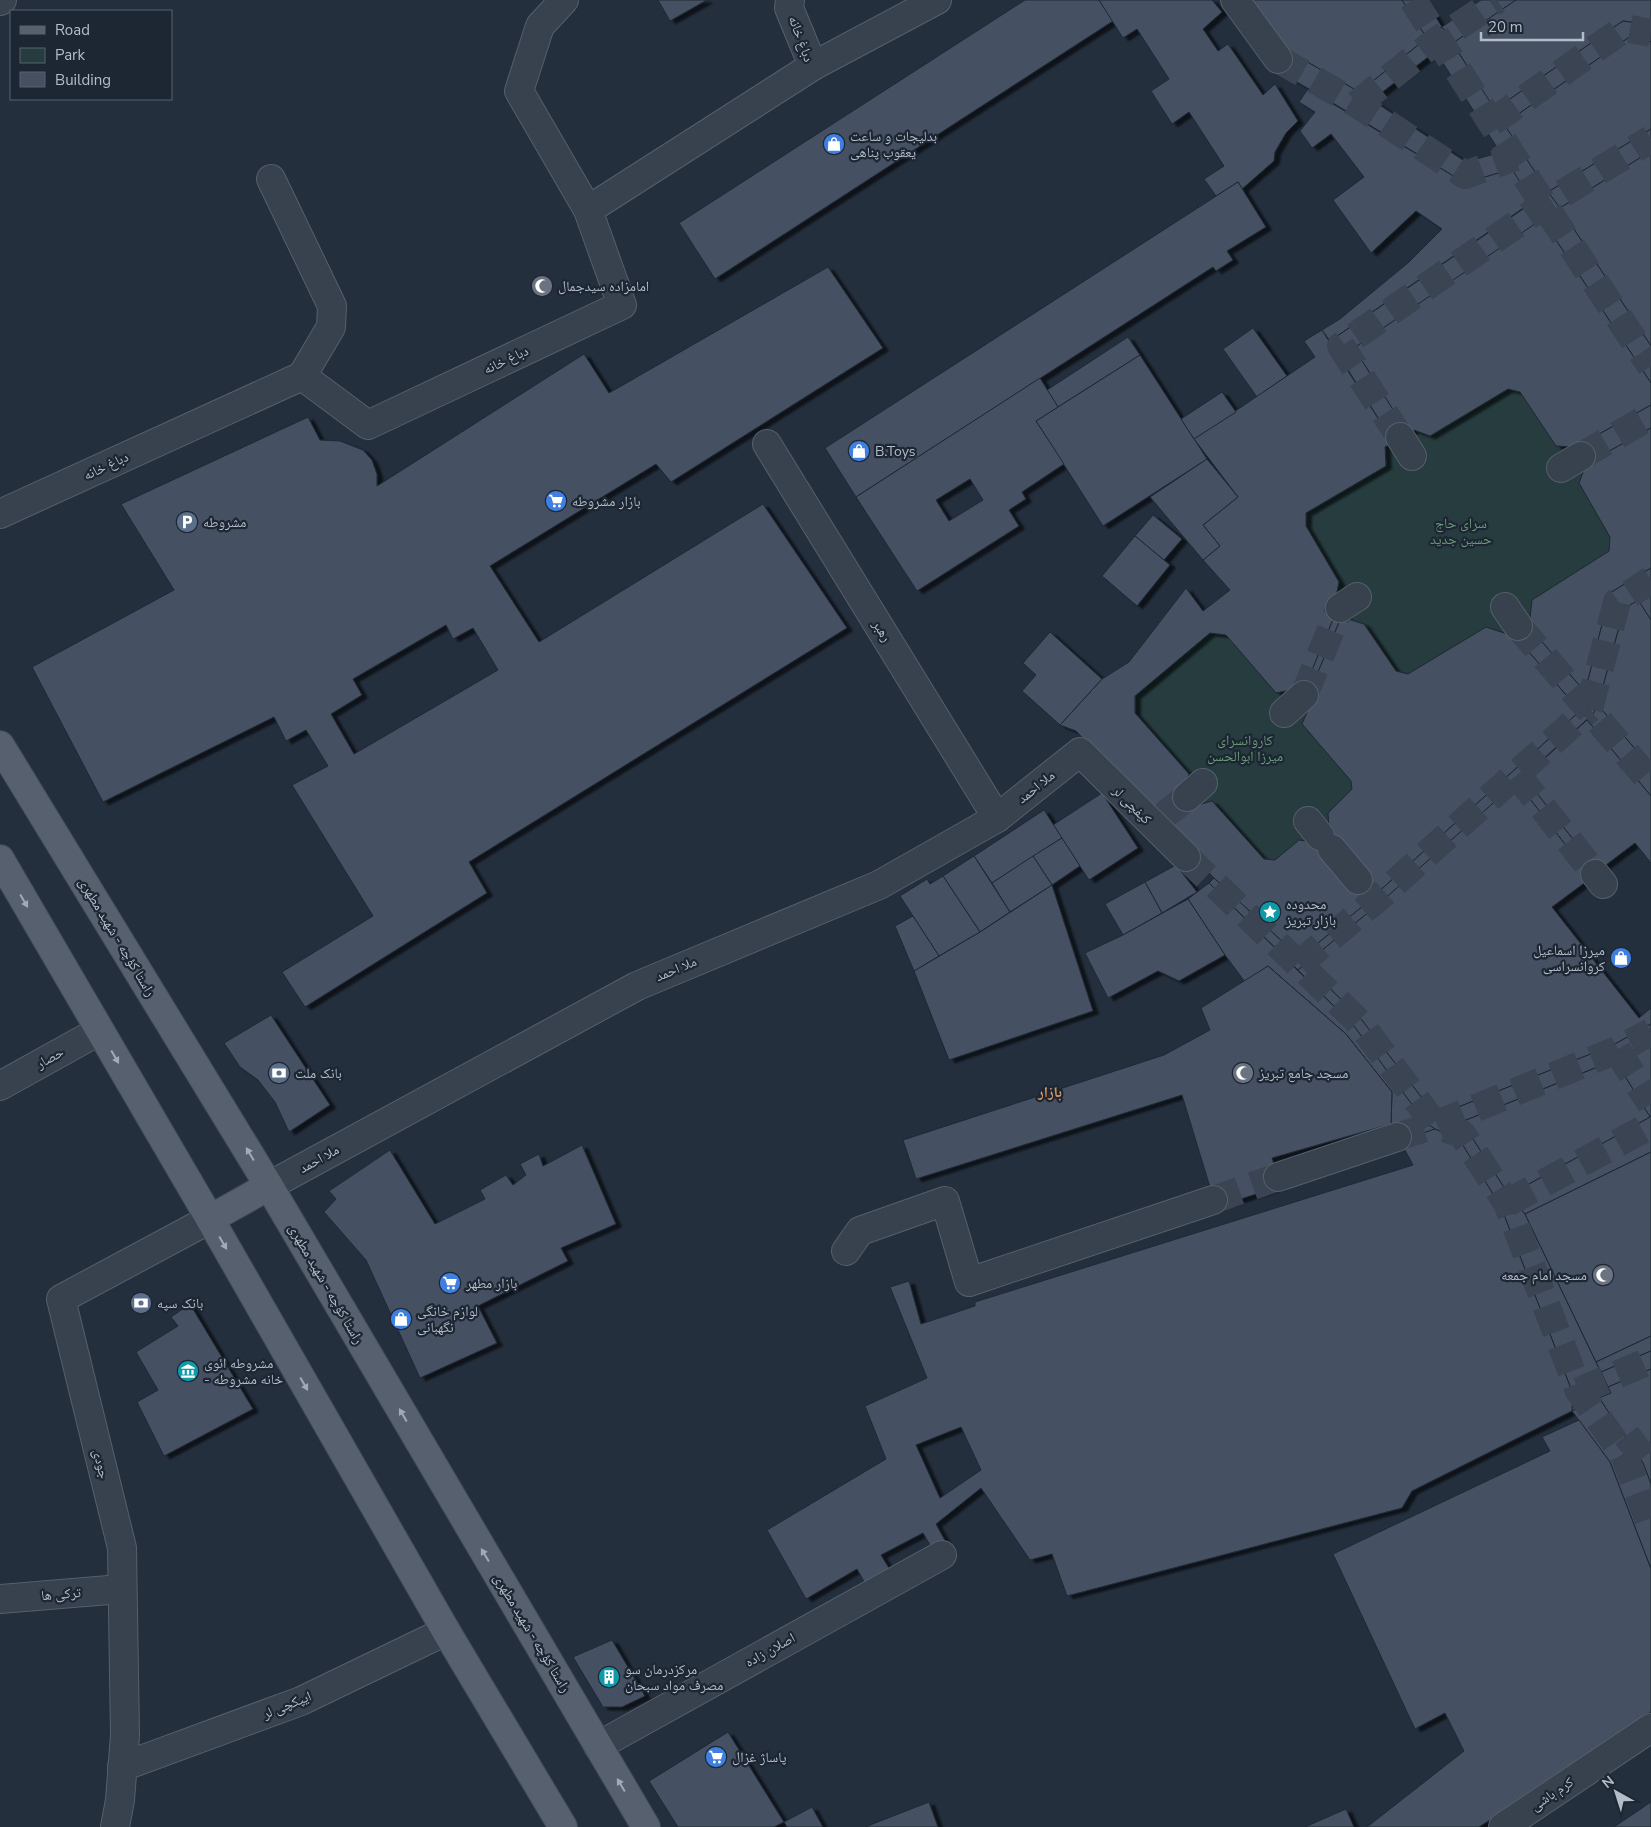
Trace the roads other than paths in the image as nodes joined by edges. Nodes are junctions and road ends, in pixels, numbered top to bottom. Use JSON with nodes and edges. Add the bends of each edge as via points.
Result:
{"nodes":[{"id":1,"x":564,"y":0,"type":"edge"},
{"id":2,"x":790,"y":0,"type":"edge"},
{"id":3,"x":937,"y":0,"type":"edge"},
{"id":4,"x":1235,"y":0,"type":"edge"},
{"id":5,"x":1278,"y":59,"type":"tunnel mouth"},
{"id":6,"x":813,"y":66,"type":"junction"},
{"id":7,"x":271,"y":179,"type":"dead end"},
{"id":8,"x":588,"y":210,"type":"junction"},
{"id":9,"x":302,"y":376,"type":"junction"},
{"id":10,"x":767,"y":444,"type":"dead end"},
{"id":11,"x":0,"y":514,"type":"edge"},
{"id":12,"x":1304,"y":695,"type":"tunnel mouth"},
{"id":13,"x":1284,"y":713,"type":"dead end"},
{"id":14,"x":0,"y":745,"type":"edge"},
{"id":15,"x":1080,"y":752,"type":"joint"},
{"id":16,"x":997,"y":818,"type":"junction"},
{"id":17,"x":1320,"y":835,"type":"dead end"},
{"id":18,"x":1186,"y":857,"type":"tunnel mouth"},
{"id":19,"x":0,"y":859,"type":"edge"},
{"id":20,"x":1358,"y":880,"type":"dead end"},
{"id":21,"x":99,"y":1031,"type":"junction"},
{"id":22,"x":0,"y":1086,"type":"edge"},
{"id":23,"x":1397,"y":1137,"type":"tunnel mouth"},
{"id":24,"x":1278,"y":1177,"type":"tunnel mouth"},
{"id":25,"x":270,"y":1186,"type":"junction"},
{"id":26,"x":1213,"y":1200,"type":"tunnel mouth"},
{"id":27,"x":210,"y":1219,"type":"junction"},
{"id":28,"x":846,"y":1251,"type":"dead end"},
{"id":29,"x":942,"y":1554,"type":"dead end"},
{"id":30,"x":121,"y":1589,"type":"junction"},
{"id":31,"x":0,"y":1599,"type":"edge"},
{"id":32,"x":446,"y":1631,"type":"junction"},
{"id":33,"x":1651,"y":1728,"type":"edge"},
{"id":34,"x":598,"y":1746,"type":"junction"},
{"id":35,"x":122,"y":1768,"type":"junction"},
{"id":36,"x":116,"y":1827,"type":"edge"},
{"id":37,"x":563,"y":1827,"type":"edge"},
{"id":38,"x":646,"y":1827,"type":"edge"},
{"id":39,"x":1503,"y":1827,"type":"edge"}],
"edges":[{"from":1,"to":8,"type":"street","via":[[540,26],[519,92]]},
{"from":2,"to":6,"type":"street","name":"دباغ خانه","via":[[790,8]]},
{"from":3,"to":6,"type":"street"},
{"from":4,"to":5,"type":"street"},
{"from":6,"to":8,"type":"street","name":"دباغ خانه"},
{"from":7,"to":9,"type":"street","via":[[332,306],[331,327]]},
{"from":8,"to":9,"type":"street","name":"دباغ خانه","via":[[622,305],[368,425]]},
{"from":9,"to":11,"type":"street","name":"دباغ خانه"},
{"from":10,"to":16,"type":"street","name":"رهبر"},
{"from":12,"to":13,"type":"street"},
{"from":25,"to":14,"type":"main road","name":"راستا کؤچه - شهید مطهری","one_way":true},
{"from":15,"to":16,"type":"street","name":"ملا احمد"},
{"from":15,"to":18,"type":"street","name":"کیفچی لر","via":[[1156,822]]},
{"from":16,"to":25,"type":"street","name":"ملا احمد","via":[[879,885],[637,986]]},
{"from":17,"to":20,"type":"street"},
{"from":19,"to":21,"type":"main road","one_way":true},
{"from":21,"to":22,"type":"street","name":"حصار"},
{"from":21,"to":27,"type":"main road","one_way":true},
{"from":23,"to":24,"type":"street"},
{"from":25,"to":27,"type":"main road"},
{"from":34,"to":25,"type":"main road","name":"راستا کؤچه - شهید مطهری","one_way":true},
{"from":26,"to":28,"type":"street","via":[[969,1282],[945,1201],[860,1231]]},
{"from":27,"to":30,"type":"street","name":"جودی","via":[[61,1299],[122,1548]]},
{"from":27,"to":32,"type":"main road","one_way":true},
{"from":29,"to":34,"type":"street","name":"اصلان زاده"},
{"from":30,"to":31,"type":"street","name":"ترکی ها"},
{"from":30,"to":35,"type":"street","name":"جودی","via":[[125,1736]]},
{"from":32,"to":35,"type":"street","name":"ایپکچی لر","via":[[301,1701]]},
{"from":32,"to":37,"type":"main road"},
{"from":33,"to":39,"type":"street","name":"کرم باشی"},
{"from":38,"to":34,"type":"main road","name":"راستا کؤچه - شهید مطهری","one_way":true},
{"from":35,"to":36,"type":"street","name":"جودی"}]}
